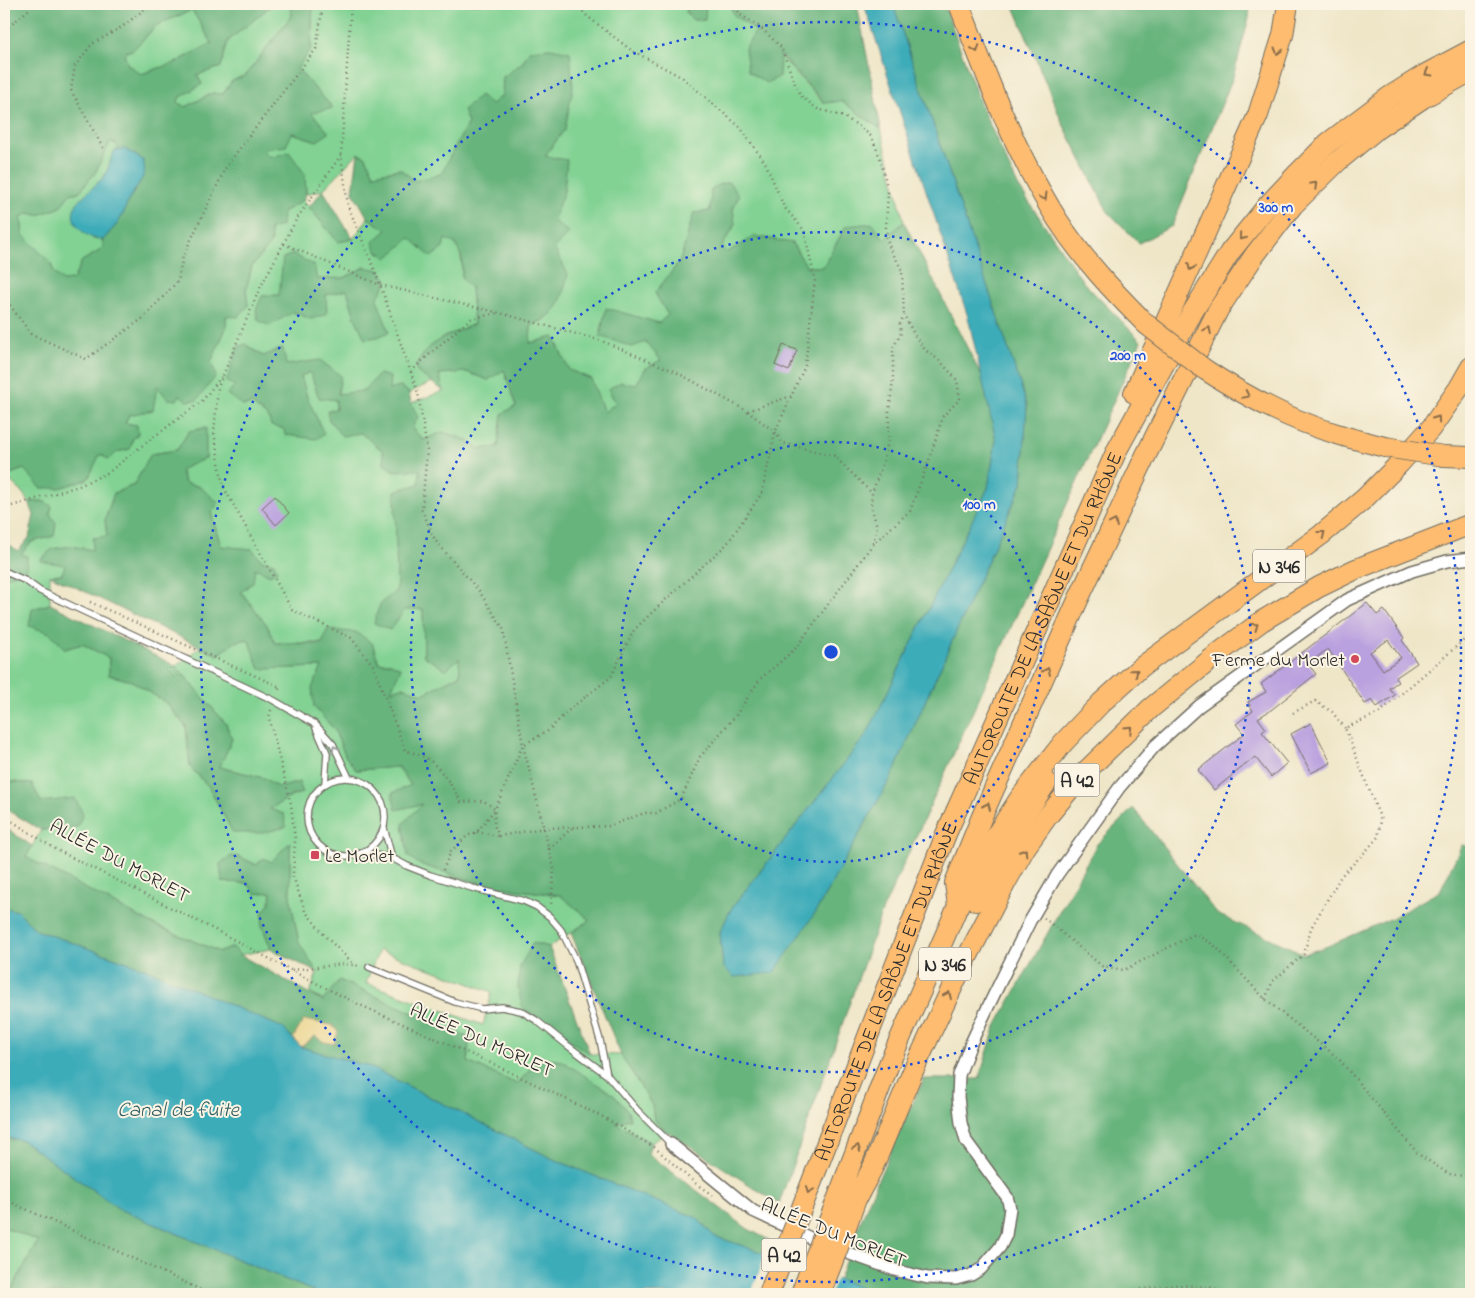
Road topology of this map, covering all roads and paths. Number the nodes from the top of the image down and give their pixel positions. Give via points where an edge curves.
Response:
1 (8, 4) edge
2 (35, 4) edge
3 (151, 4) edge
4 (323, 4) edge
5 (351, 4) edge
6 (576, 4) edge
7 (737, 4) edge
8 (959, 4) edge
9 (1288, 4) edge
10 (4, 31) edge
11 (1471, 50) edge
12 (4, 68) edge
13 (1471, 72) edge
14 (103, 148) dead end
15 (341, 155) junction
16 (284, 244) junction
17 (380, 285) junction
18 (4, 297) edge
19 (500, 313) junction
20 (904, 315) junction
21 (1471, 367) edge
22 (411, 372) junction
23 (224, 373) junction
24 (791, 396) junction
25 (747, 411) junction
26 (775, 432) junction
27 (1117, 450) junction
28 (1471, 457) edge
29 (872, 494) junction
30 (12, 506) dead end
31 (1471, 524) edge
32 (873, 544) junction
33 (1471, 558) edge
34 (4, 571) edge
35 (85, 600) dead end
36 (1471, 634) edge
37 (273, 700) junction
38 (1293, 714) dead end
39 (315, 724) junction
40 (1345, 728) junction
41 (1063, 743) junction
42 (523, 745) junction
43 (349, 778) junction
44 (324, 784) junction
45 (495, 809) junction
46 (4, 816) edge
47 (573, 827) junction
48 (384, 828) junction
49 (544, 828) junction
50 (477, 832) junction
51 (499, 836) junction
52 (549, 850) junction
53 (363, 853) junction
54 (392, 858) junction
55 (439, 878) junction
56 (958, 906) junction
57 (1048, 911) dead end
58 (550, 917) junction
59 (355, 965) junction
60 (369, 966) joint
61 (290, 970) junction
62 (1265, 999) junction
63 (607, 1075) junction
64 (671, 1144) joint
65 (1471, 1177) edge
66 (716, 1198) dead end
67 (4, 1199) edge
68 (856, 1199) junction
69 (835, 1229) junction
70 (210, 1294) edge
71 (769, 1294) edge
72 (801, 1294) edge
73 (820, 1294) edge
74 (1101, 1294) edge
75 (1230, 1294) edge

1 - 10 path
2 - 10 path
3 - 14 path via 122,27 92,44 75,66 71,90
4 - 18 path via 316,49 227,164 183,256 178,281 142,319 86,359 31,334
5 - 15 path
6 - 24 path via 631,50 683,78 740,127 766,164 784,206 804,230 815,280 805,366
7 - 20 path via 739,14 760,27 781,47 802,97 818,109 844,117 872,137 882,161 888,191 888,244 902,270
8 -> 28 highway, bridge via 988,82 1040,190 1088,262 1146,324 1234,389 1286,415 1335,434 1386,447
9 -> 27 highway via 1280,45 1258,115 1126,414
10 - 12 path via 7,64
11 -> 27 highway, AUTOROUTE DE LA SAÔNE ET DU RHÔNE / A 42 via 1389,97 1328,144 1268,205 1230,252 1192,313
56 -> 13 highway via 955,883 987,805 1082,591 1218,310 1293,206 1338,161 1378,128
15 - 16 path via 296,220
15 - 17 path via 348,206
16 - 17 path
16 - 23 path via 259,290
17 - 19 path
17 - 22 path
19 - 22 path via 470,319
19 - 25 path via 602,341 676,372
20 - 29 path via 901,333 893,348 890,438
20 - 32 path via 925,350 957,380 960,399 943,416 910,511
41 -> 21 highway, N 346 via 1140,668 1321,535 1364,499 1431,428
22 - 42 path via 418,393 427,450 422,510 435,540 479,591 503,628
23 - 30 path via 202,402 109,472 79,486
23 - 45 path via 218,387 214,432 223,486 292,610 352,638 373,666 405,750 422,755 438,768 461,802 484,801
24 - 25 path
24 - 26 path
25 - 26 path
26 - 29 path via 783,443 834,456
26 - 42 path via 762,494 727,544 634,630 611,677 548,731
27 -> 71 highway, AUTOROUTE DE LA SAÔNE ET DU RHÔNE / A 42, bridge via 946,834
29 - 32 path via 871,506 877,526
68 -> 31 highway, A 42 via 957,977 1006,882 1025,848 1079,778 1151,708 1262,621 1356,569
32 - 47 path via 795,649 760,680 736,715 700,757 680,799 656,813 644,813 610,826
33 - 64 street, ALLÉE DU MORLET via 1412,571 1347,600 1199,706 1155,746 1118,788 1056,876 1030,921 975,1035 960,1074 958,1097 966,1141 1007,1197 1010,1208 1006,1235 981,1269 956,1280 928,1278 825,1245 752,1212
34 - 37 lane
35 - 37 path via 280,687
36 - 40 path via 1379,713
37 - 39 lane
37 - 59 path via 269,718 291,804 295,840 293,876 305,911
38 - 40 path via 1315,701 1332,712
43 -> 39 lane via 333,744
39 - 44 lane via 327,753
40 - 62 path via 1381,820 1378,837 1341,876 1311,928 1304,954 1273,981
41 - 56 highway, N 346 via 1020,798
41 - 68 highway, N 346 via 1059,764 1024,816 960,929 890,1100 865,1165
42 - 45 path
42 - 49 path
43 - 44 lane
43 - 48 lane via 371,787 380,797 385,814
44 - 53 lane via 314,793 308,806 306,820 311,835 331,854 344,857
45 - 50 path
45 - 51 path via 494,825
46 - 61 path, ALLÉE DU MORLET via 55,850
47 - 49 path
47 - 52 path
48 - 53 lane via 374,845
48 - 54 lane
49 - 51 path
49 - 52 path
50 - 51 path
50 - 55 path via 467,836 451,851
52 - 58 path via 554,869
53 - 54 lane, ALLÉE DU MORLET
54 - 55 lane, ALLÉE DU MORLET
55 - 58 lane, ALLÉE DU MORLET via 524,900
69 -> 56 highway, N 346 via 889,1064
57 - 62 path via 1044,918 1102,966 1124,970 1195,934 1214,945
58 - 63 lane, ALLÉE DU MORLET via 576,960
59 - 60 path
59 - 61 path
60 - 63 lane via 455,1002 482,1009 502,1007 521,1011
61 - 66 path, ALLÉE DU MORLET via 603,1117 654,1148
62 - 65 path via 1338,1058 1418,1154 1448,1174
63 - 64 lane, ALLÉE DU MORLET
67 - 70 path
68 - 69 highway, A 42
69 - 72 highway, N 346, bridge
69 - 73 highway, A 42, bridge
74 - 75 path via 1176,1285 1210,1287

